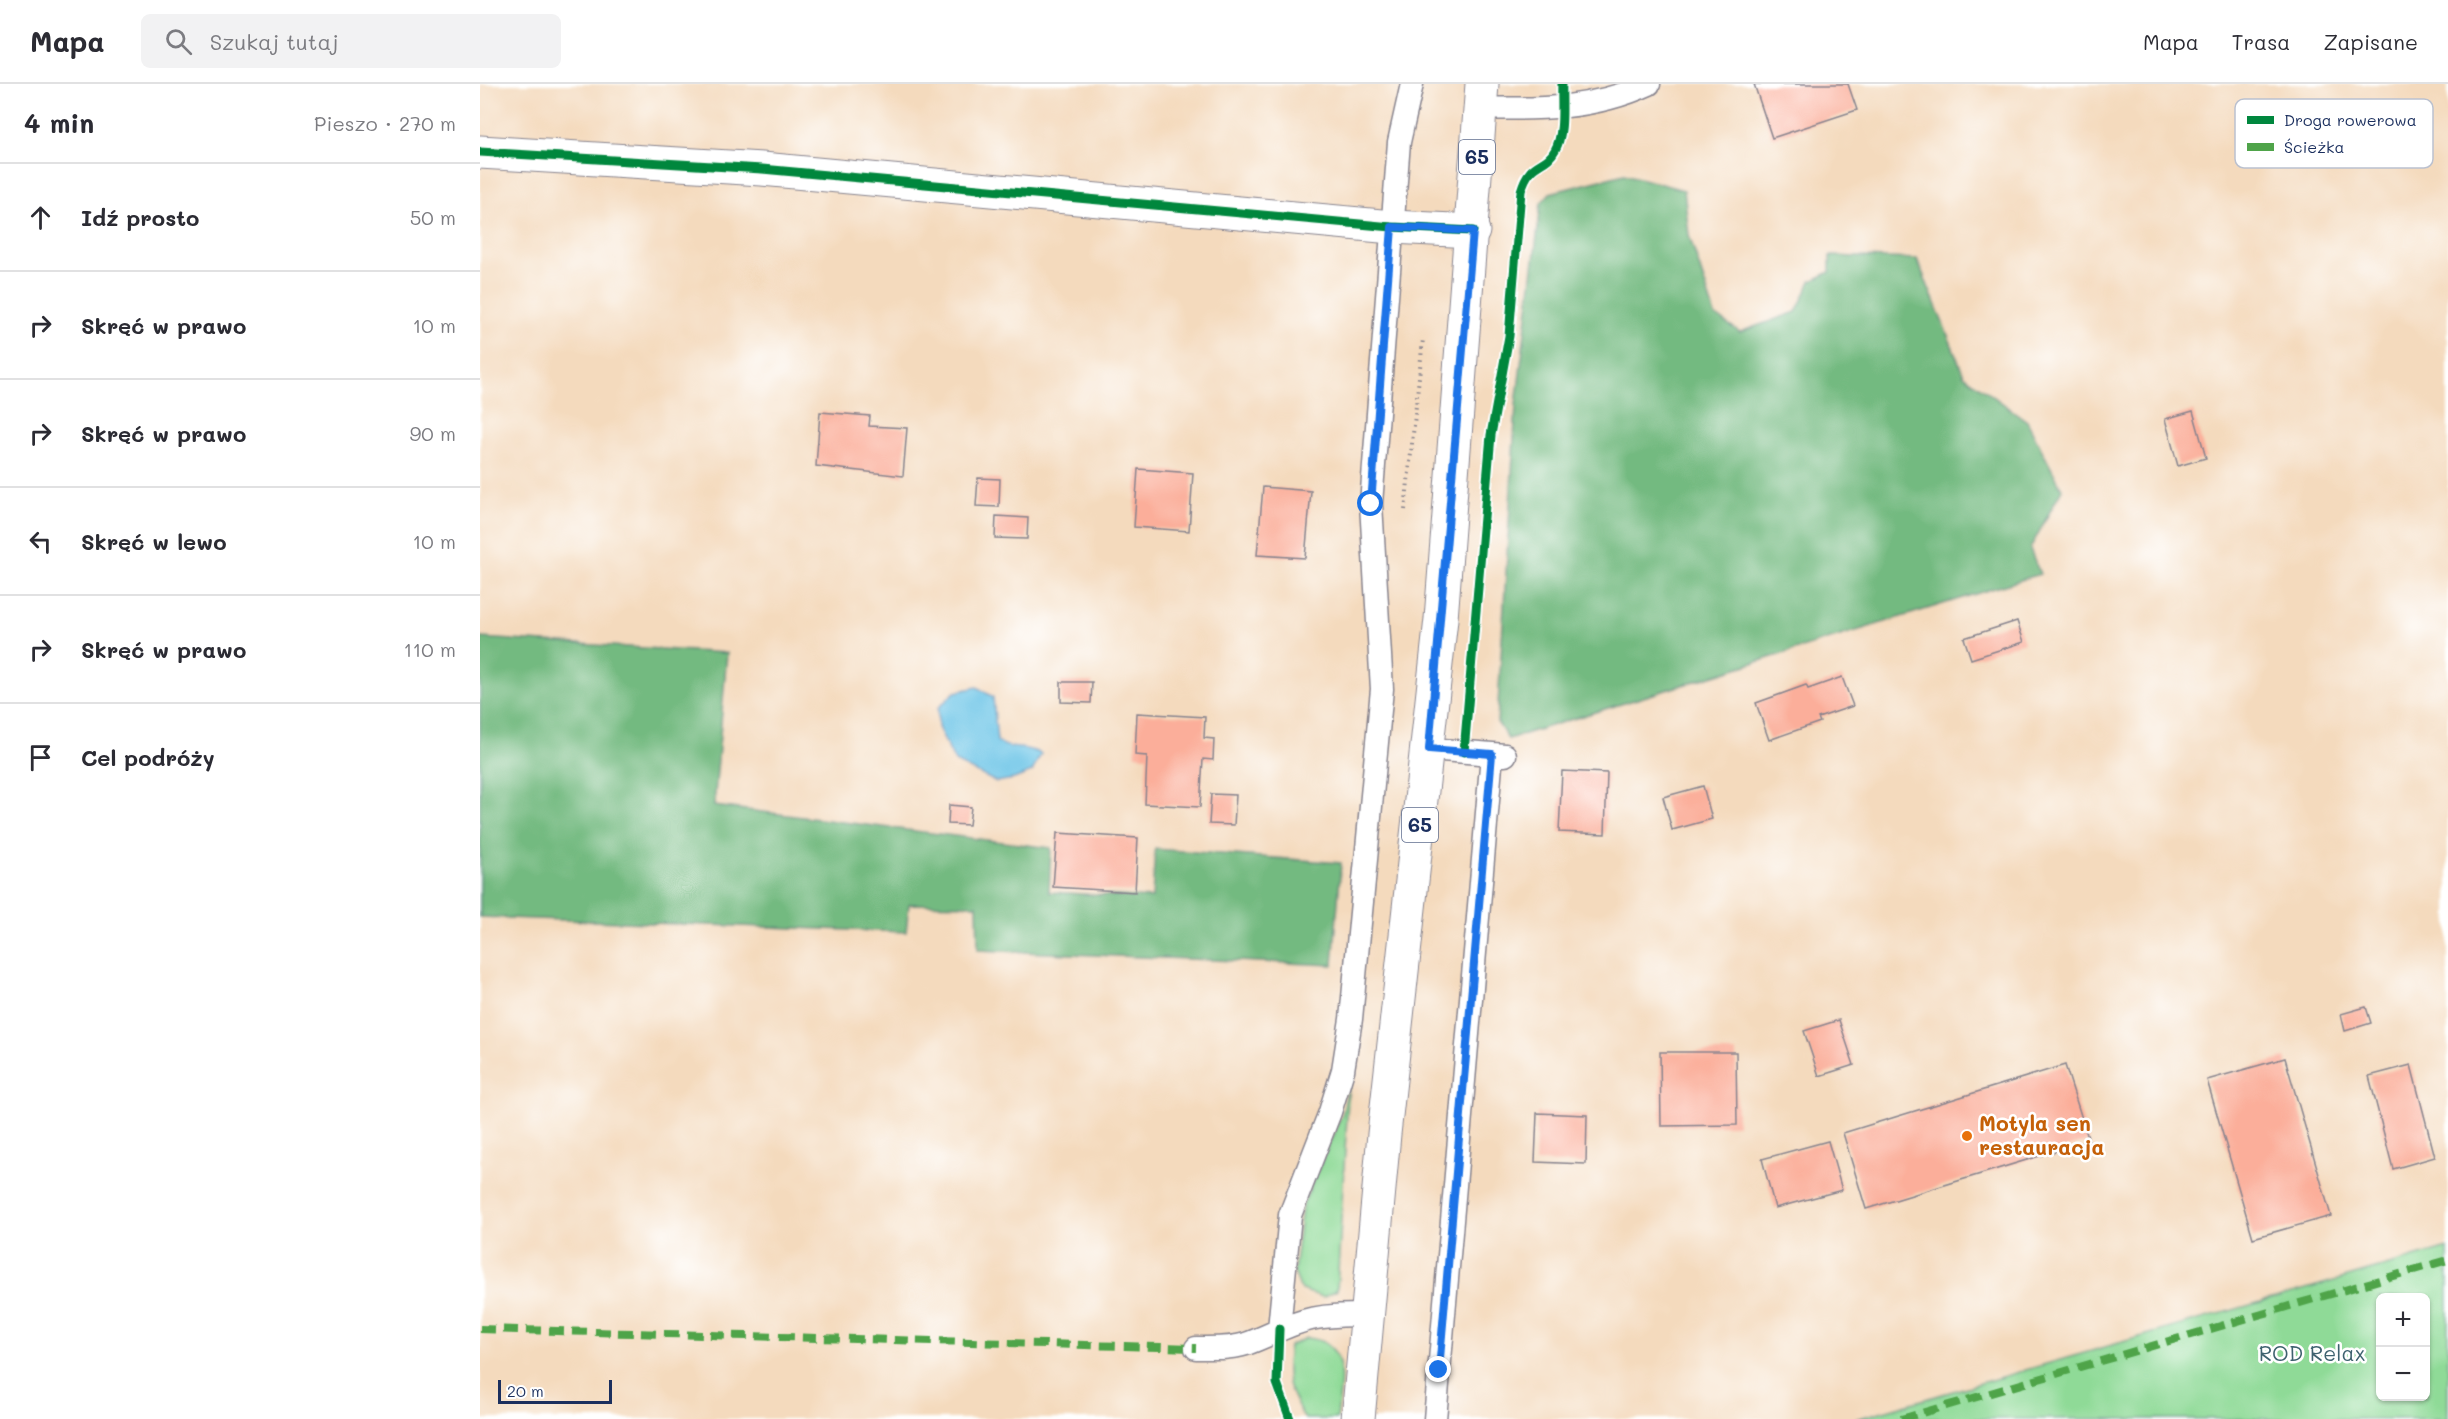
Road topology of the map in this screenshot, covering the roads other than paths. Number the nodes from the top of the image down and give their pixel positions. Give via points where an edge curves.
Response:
1 (1412, 84) edge
2 (1649, 84) edge
3 (1481, 96) edge
4 (480, 152) edge
5 (1392, 227) junction
6 (1473, 231) junction
7 (1429, 749) junction
8 (1367, 1315) junction
9 (1279, 1329) junction
10 (1196, 1348) dead end
11 (1358, 1419) edge
12 (1435, 1419) edge

1 - 5 lane via 1399,142
2 - 3 lane via 1593,104 1561,108
3 - 6 main road, 65
4 - 5 main road via 762,169
5 - 6 main road
5 - 9 lane via 1371,504 1382,689 1351,1019 1343,1070 1330,1112 1290,1215
6 - 7 main road, 65
7 - 8 main road, 65
7 - 12 lane via 1499,755
8 - 9 lane via 1329,1316
8 - 11 main road, 65
9 - 10 lane via 1246,1344

